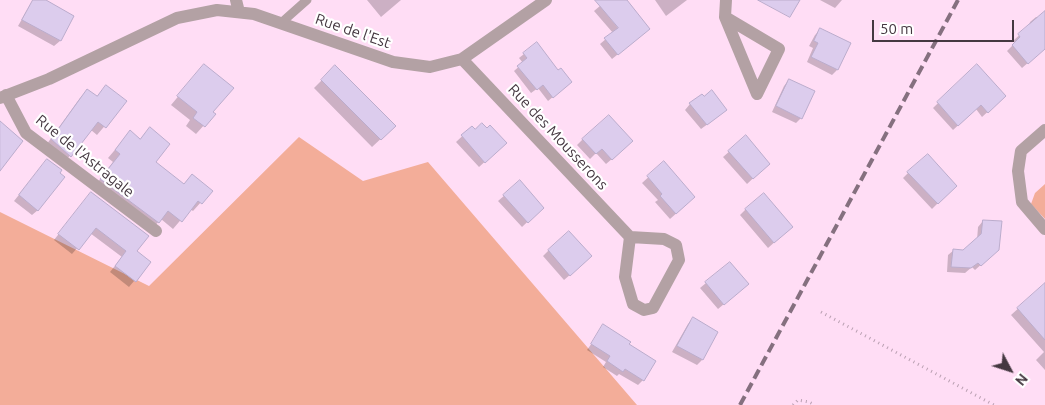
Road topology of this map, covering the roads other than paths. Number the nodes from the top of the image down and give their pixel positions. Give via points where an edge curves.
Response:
1 (307, 0) edge
2 (546, 0) edge
3 (726, 0) edge
4 (238, 6) edge
5 (725, 17) junction
6 (281, 23) junction
7 (462, 59) junction
8 (3, 96) edge
9 (1045, 130) edge
10 (1045, 229) edge
11 (156, 231) dead end
12 (630, 237) junction

1 - 6 lane
2 - 7 street, Rue de l'Est
3 - 5 street
4 - 6 street, Rue de l'Est
4 - 8 street, Rue de l'Est via 177,18 49,79
5 - 5 street via 739,52 756,94 779,49
6 - 7 street, Rue de l'Est via 393,62 430,67
7 - 12 street, Rue des Mousserons
8 - 11 street, Rue de l'Astragale via 26,133
9 - 10 street via 1021,151 1018,171 1022,202
12 - 12 street via 625,277 633,304 644,310 653,308 679,260 676,245 664,239

